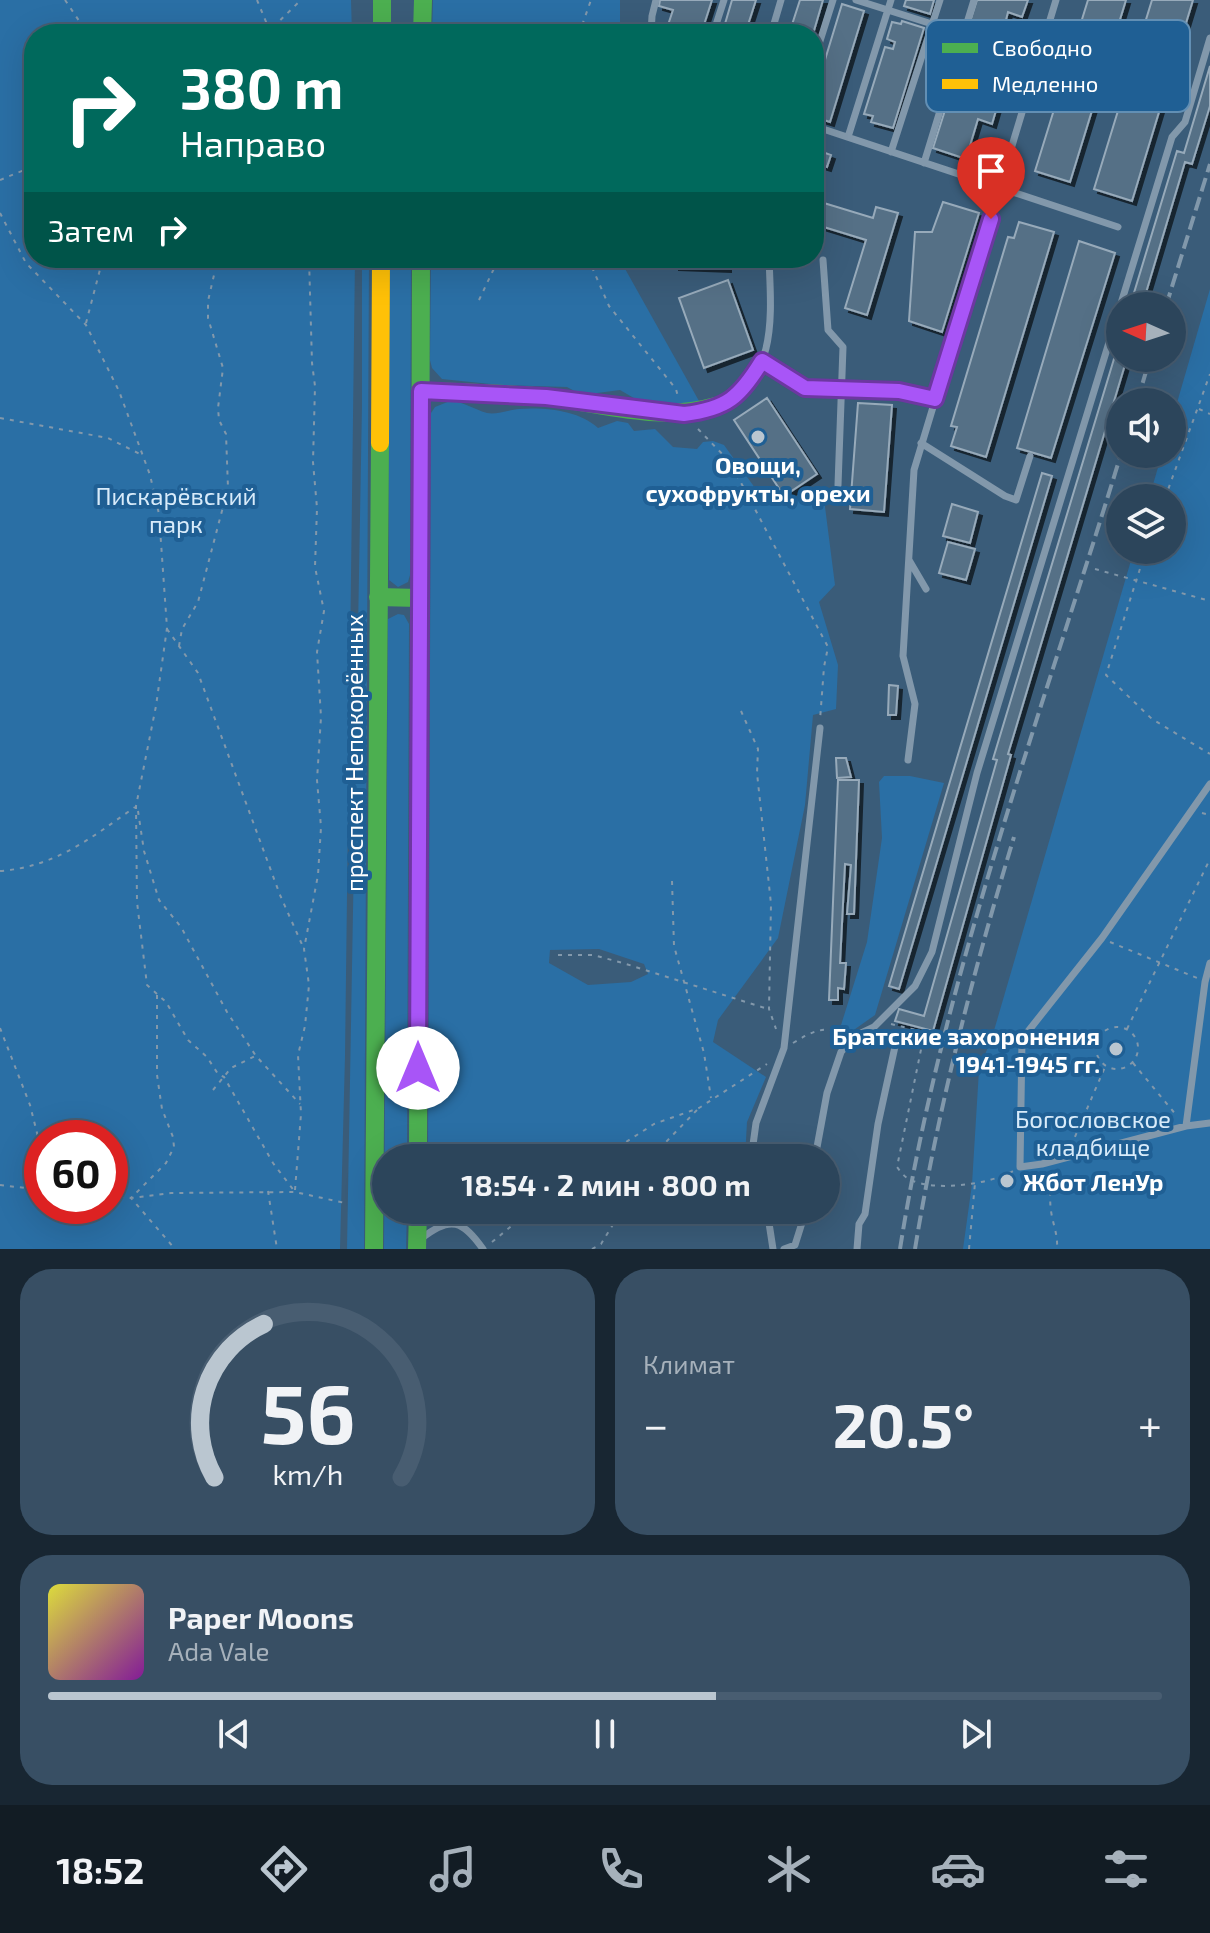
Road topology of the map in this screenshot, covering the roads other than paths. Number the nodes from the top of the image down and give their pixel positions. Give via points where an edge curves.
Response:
1 (382, 0) edge
2 (423, 0) edge
3 (656, 0) edge
4 (724, 0) edge
5 (781, 0) edge
6 (833, 0) edge
7 (856, 0) edge
8 (891, 0) edge
9 (940, 0) edge
10 (974, 0) edge
11 (1056, 0) edge
12 (888, 10) junction
13 (933, 20) edge
14 (968, 20) edge
15 (1050, 20) edge
16 (926, 22) edge
17 (382, 24) edge
18 (422, 24) edge
19 (652, 24) edge
20 (716, 24) edge
21 (774, 24) edge
22 (824, 28) edge
23 (1210, 38) edge
24 (926, 43) edge
25 (1190, 105) edge
26 (940, 112) edge
27 (1023, 112) edge
28 (1188, 112) edge
29 (824, 129) edge
30 (848, 137) junction
31 (891, 152) junction
32 (924, 163) junction
33 (1000, 189) junction
34 (1118, 227) dead end
35 (381, 268) edge
36 (421, 268) edge
37 (769, 268) edge
38 (824, 268) edge
39 (762, 361) junction
40 (841, 389) junction
41 (421, 391) junction
42 (935, 399) junction
43 (716, 406) joint
44 (921, 443) junction
45 (1030, 456) dead end
46 (838, 485) dead end
47 (908, 558) junction
48 (926, 589) dead end
49 (378, 597) junction
50 (419, 598) junction
51 (820, 728) road end
52 (908, 760) dead end
53 (1210, 784) edge
54 (1210, 963) edge
55 (896, 1042) dead end
56 (1210, 1123) edge
57 (1186, 1126) junction
58 (418, 1144) edge
59 (755, 1144) edge
60 (818, 1144) edge
61 (418, 1224) edge
62 (769, 1224) edge
63 (802, 1224) edge
64 (417, 1246) edge
65 (374, 1249) edge
66 (483, 1249) edge
67 (773, 1249) edge
68 (784, 1249) edge
69 (857, 1249) edge

1 - 17 main road
2 - 18 main road
3 - 19 lane
4 - 20 lane
5 - 21 lane
6 - 22 lane
7 - 12 lane
8 - 12 lane
9 - 13 lane
10 - 14 lane
11 - 15 lane
12 - 16 lane
12 - 30 lane
23 - 25 lane
24 - 31 lane
26 - 32 lane
27 - 33 lane
28 - 60 lane via 1172,137 1059,502 977,773 932,952 915,986 841,1052
29 - 30 lane
30 - 31 lane
31 - 32 lane
32 - 33 lane
33 - 34 lane
33 - 42 lane
35 - 49 main road, проспект Непокорённых
36 - 41 main road
37 - 39 lane via 771,329
38 - 40 lane via 828,330 843,347
39 - 40 lane via 805,388
39 - 43 lane via 734,400
40 - 42 lane via 899,391
40 - 46 lane
41 - 43 main road via 546,397 684,414
41 - 50 main road
42 - 44 lane
44 - 45 lane via 1016,500
44 - 47 lane
47 - 48 lane
47 - 52 lane via 903,656 915,704
49 - 50 main road
49 - 65 main road, проспект Непокорённых
50 - 58 main road
51 - 59 lane via 784,1048 756,1123
53 - 57 lane via 1102,938 1022,1039 1020,1167
54 - 57 lane
55 - 69 lane
56 - 57 lane
61 - 64 main road
62 - 67 lane
63 - 68 lane via 795,1245
64 - 66 lane via 443,1224 456,1224 467,1228

